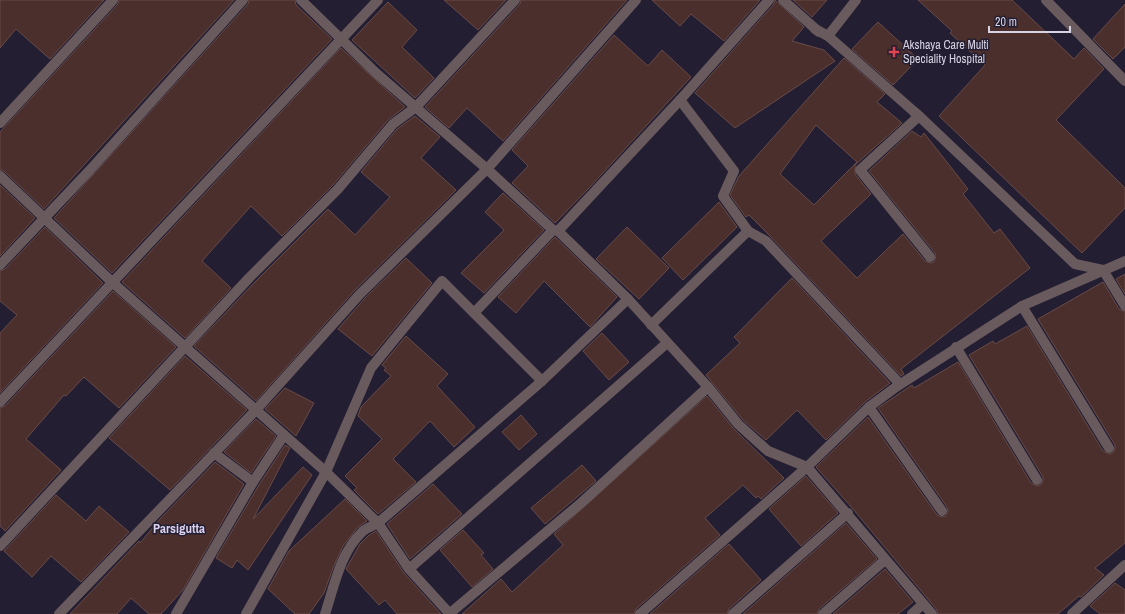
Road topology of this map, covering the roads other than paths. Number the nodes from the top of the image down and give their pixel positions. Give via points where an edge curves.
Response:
1 (112, 0) edge
2 (243, 0) edge
3 (301, 0) edge
4 (378, 0) edge
5 (515, 0) edge
6 (636, 0) edge
7 (769, 0) edge
8 (783, 0) edge
9 (856, 0) edge
10 (1046, 0) edge
11 (815, 29) junction
12 (828, 36) junction
13 (342, 40) junction
14 (1125, 81) edge
15 (680, 100) junction
16 (416, 107) junction
17 (919, 116) junction
18 (0, 123) edge
19 (487, 169) junction
20 (0, 176) edge
21 (44, 218) junction
22 (556, 230) junction
23 (748, 231) junction
24 (930, 257) dead end
25 (1125, 261) edge
26 (0, 265) edge
27 (1104, 270) junction
28 (112, 282) junction
29 (628, 299) junction
30 (1022, 306) junction
31 (1125, 306) edge
32 (474, 313) junction
33 (651, 325) junction
34 (667, 343) junction
35 (186, 347) junction
36 (956, 347) junction
37 (542, 381) junction
38 (900, 384) junction
39 (708, 387) junction
40 (0, 402) edge
41 (869, 407) junction
42 (256, 410) junction
43 (284, 435) junction
44 (1109, 448) dead end
45 (214, 453) junction
46 (807, 466) junction
47 (326, 472) junction
48 (1037, 480) dead end
49 (253, 482) junction
50 (942, 511) dead end
51 (848, 513) junction
52 (378, 523) junction
53 (0, 546) edge
54 (886, 560) junction
55 (1125, 565) edge
56 (409, 569) junction
57 (923, 604) junction
58 (59, 614) edge
59 (176, 614) edge
60 (246, 614) edge
61 (325, 614) edge
62 (449, 614) edge
63 (640, 614) edge
64 (733, 614) edge
65 (823, 614) edge
66 (912, 614) edge
67 (932, 614) edge
68 (1072, 614) edge

1 - 18 street
2 - 21 street
3 - 13 street
4 - 13 street
5 - 16 street
6 - 19 street
7 - 15 street
8 - 11 street
9 - 12 street
10 - 14 street
11 - 12 street
11 - 17 street
12 - 17 street
13 - 16 street
13 - 28 street
15 - 22 street
15 - 23 street via 734,171 723,196
16 - 19 street
16 - 35 street via 393,124 338,189 249,278
17 - 24 street via 860,170
17 - 27 street via 1075,264
19 - 22 street
19 - 42 street via 360,294
20 - 21 street
21 - 26 street
21 - 28 street
22 - 29 street
22 - 32 street
23 - 33 street
23 - 38 street via 766,241
25 - 27 street
27 - 30 street
27 - 31 street
28 - 35 street
28 - 40 street
29 - 33 street
29 - 37 street
30 - 36 street
30 - 44 street
32 - 37 street
32 - 47 street via 442,281 371,368
33 - 34 street
34 - 39 street
34 - 56 street
35 - 42 street
35 - 53 street
36 - 38 street
36 - 48 street
37 - 52 street
38 - 41 street
39 - 46 street via 738,424 768,451
39 - 62 street via 581,503
41 - 46 street
41 - 50 street
42 - 43 street
42 - 45 street
43 - 47 street
43 - 49 street
45 - 49 street
45 - 58 street
46 - 51 street
46 - 63 street
47 - 52 street
47 - 60 street
49 - 59 street
51 - 54 street
51 - 64 street
52 - 56 street
52 - 61 street via 363,531 352,543 340,568
54 - 57 street
54 - 65 street
55 - 68 street
56 - 62 street
57 - 66 street
57 - 67 street

